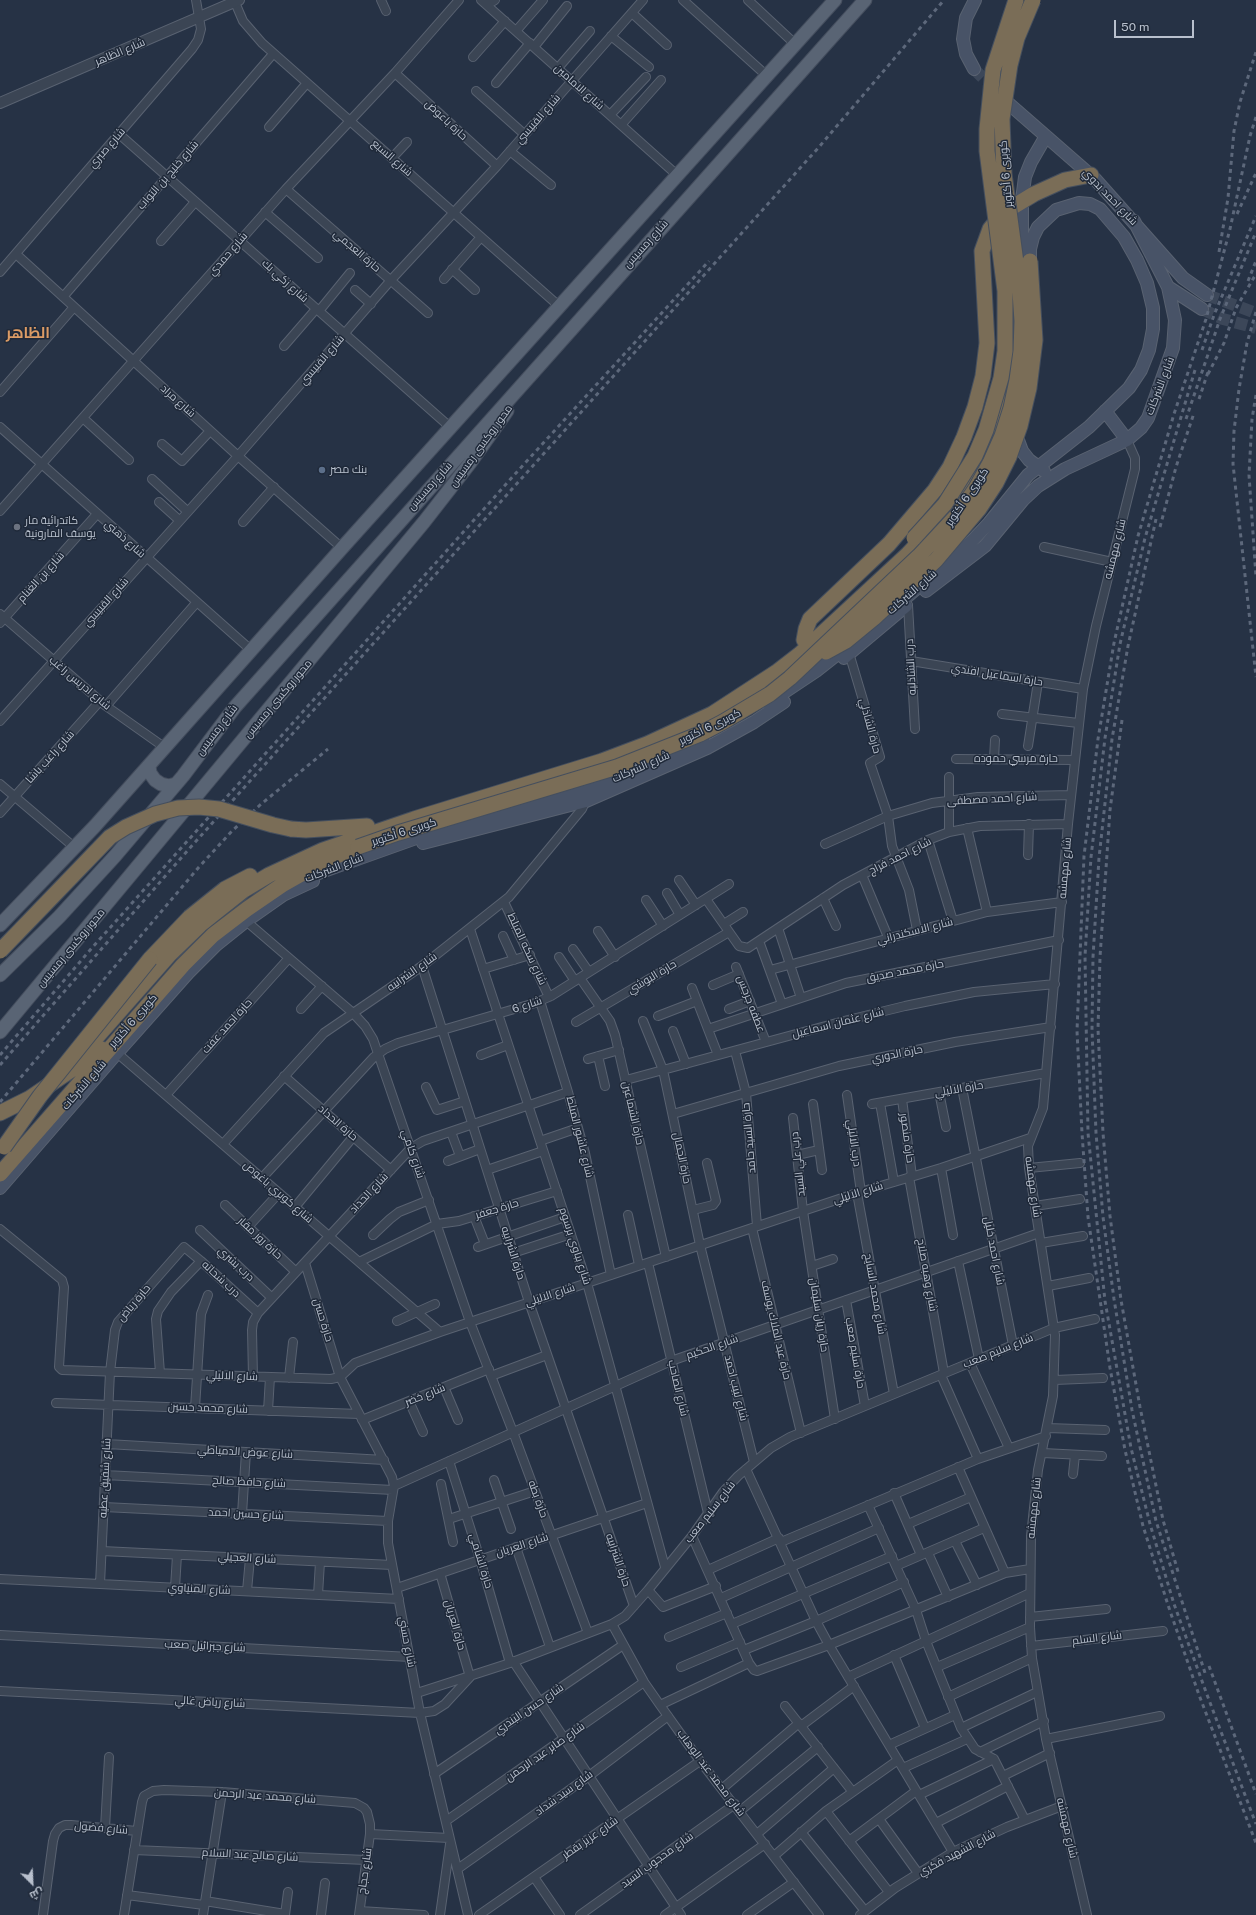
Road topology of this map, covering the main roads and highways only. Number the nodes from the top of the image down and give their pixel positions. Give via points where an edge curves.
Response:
1 (835, 0) edge
2 (865, 0) edge
3 (975, 0) edge
4 (1016, 0) edge
5 (1021, 0) edge
6 (1033, 0) edge
7 (974, 69) tunnel mouth
8 (1008, 103) dead end
9 (1046, 136) junction
10 (1091, 175) junction
11 (1022, 200) junction
12 (1134, 221) junction
13 (1030, 261) joint
14 (1168, 287) junction
15 (1207, 295) tunnel mouth
16 (1202, 309) tunnel mouth
17 (545, 357) junction
18 (1106, 411) junction
19 (1127, 440) junction
20 (1039, 467) junction
21 (1051, 477) junction
22 (870, 628) junction
23 (804, 640) junction
24 (817, 653) junction
25 (602, 761) junction
26 (149, 766) junction
27 (568, 772) junction
28 (176, 784) junction
29 (586, 795) junction
30 (95, 826) junction
31 (367, 826) junction
32 (115, 856) junction
33 (0, 925) edge
34 (0, 951) edge
35 (0, 975) edge
36 (0, 1032) edge
37 (119, 1037) junction
38 (30, 1098) junction
39 (0, 1113) edge
40 (0, 1152) edge
41 (0, 1174) edge
42 (0, 1180) edge
43 (0, 1188) edge

1 - 26 main road, شارع رمسيس
2 - 17 main road, شارع رمسيس
3 - 7 main road via 966,18 963,39 966,54
4 - 23 highway, كوبرى 6 أكتوبر, bridge via 998,53 988,111 987,151 1006,317 1001,378 988,424 975,456 932,520
5 - 25 highway, bridge via 998,60 991,118 991,147 1004,237 1011,334 1008,380 999,418 987,449 952,505 908,554 824,633 778,671 712,714 648,744
6 - 24 highway, كوبرى 6 أكتوبر, bridge via 1017,38 1004,92 1002,119 1004,174 1022,321 1017,380 1002,436 990,463 959,513 940,535
8 - 9 main road, شارع احمد بدوي
9 - 10 main road, شارع احمد بدوي
9 - 11 main road via 1025,177
10 - 11 highway via 1065,180
10 - 12 main road, شارع احمد بدوي
11 - 20 main road via 1027,346 1015,429 1022,451
11 - 23 highway via 999,218 990,229 982,251 987,343 983,376 976,407 950,467 935,490 889,544 810,620
12 - 14 main road, شارع الشركات
12 - 15 main road, شارع احمد بدوي via 1183,278
13 - 18 main road, شارع الشركات via 1030,249 1038,227 1056,210 1078,203 1090,204 1100,209 1124,237 1137,260 1147,283 1153,308 1149,350 1141,370 1129,388
13 - 24 highway, bridge via 1034,340 1029,388 1020,426 996,483 979,509 936,560 846,641 826,652
14 - 16 main road
14 - 19 main road, شارع الشركات via 1175,320 1174,348 1148,418
17 - 28 main road, شارع رمسيس via 234,707
17 - 36 main road, محور روكسى رمسيس via 470,463 424,522
18 - 19 main road
18 - 20 main road, شارع الشركات
19 - 21 main road, شارع الشركات
20 - 21 main road
20 - 22 main road, شارع الشركات via 1023,481 973,540
21 - 29 main road, شارع الشركات via 1023,500 985,546 778,707 707,748
22 - 29 main road, شارع الشركات via 816,671 728,727 604,784
22 - 29 main road via 855,626 835,631 745,699 684,733 609,766 596,776
23 - 31 highway, كوبرى 6 أكتوبر via 784,659 732,694 657,732 603,753
24 - 37 highway, كوبرى 6 أكتوبر, bridge via 770,694 700,734 617,766 398,833 319,864 276,889 214,935 183,965
25 - 27 highway
25 - 29 main road via 589,776
26 - 28 main road via 154,780 169,786
26 - 30 main road, شارع رمسيس
27 - 29 main road via 581,778
27 - 38 highway, bridge via 368,833 323,850 244,890 200,925 170,954 83,1053
28 - 32 main road, شارع رمسيس
29 - 42 main road, شارع الشركات via 447,827 321,872 284,889 250,912 204,951
29 - 43 main road, شارع الشركات via 406,847 364,861 283,895 246,921 188,973
30 - 32 main road via 102,826 114,834 117,841
30 - 33 main road, شارع رمسيس
31 - 34 highway, bridge via 291,829 219,809 199,807 178,808 155,814 110,837
31 - 40 highway, كوبرى 6 أكتوبر, bridge via 305,848 265,867 226,889 190,917 150,959 40,1096
32 - 35 main road, شارع رمسيس via 59,917
37 - 38 highway, bridge
37 - 41 highway, كوبرى 6 أكتوبر
38 - 39 highway

